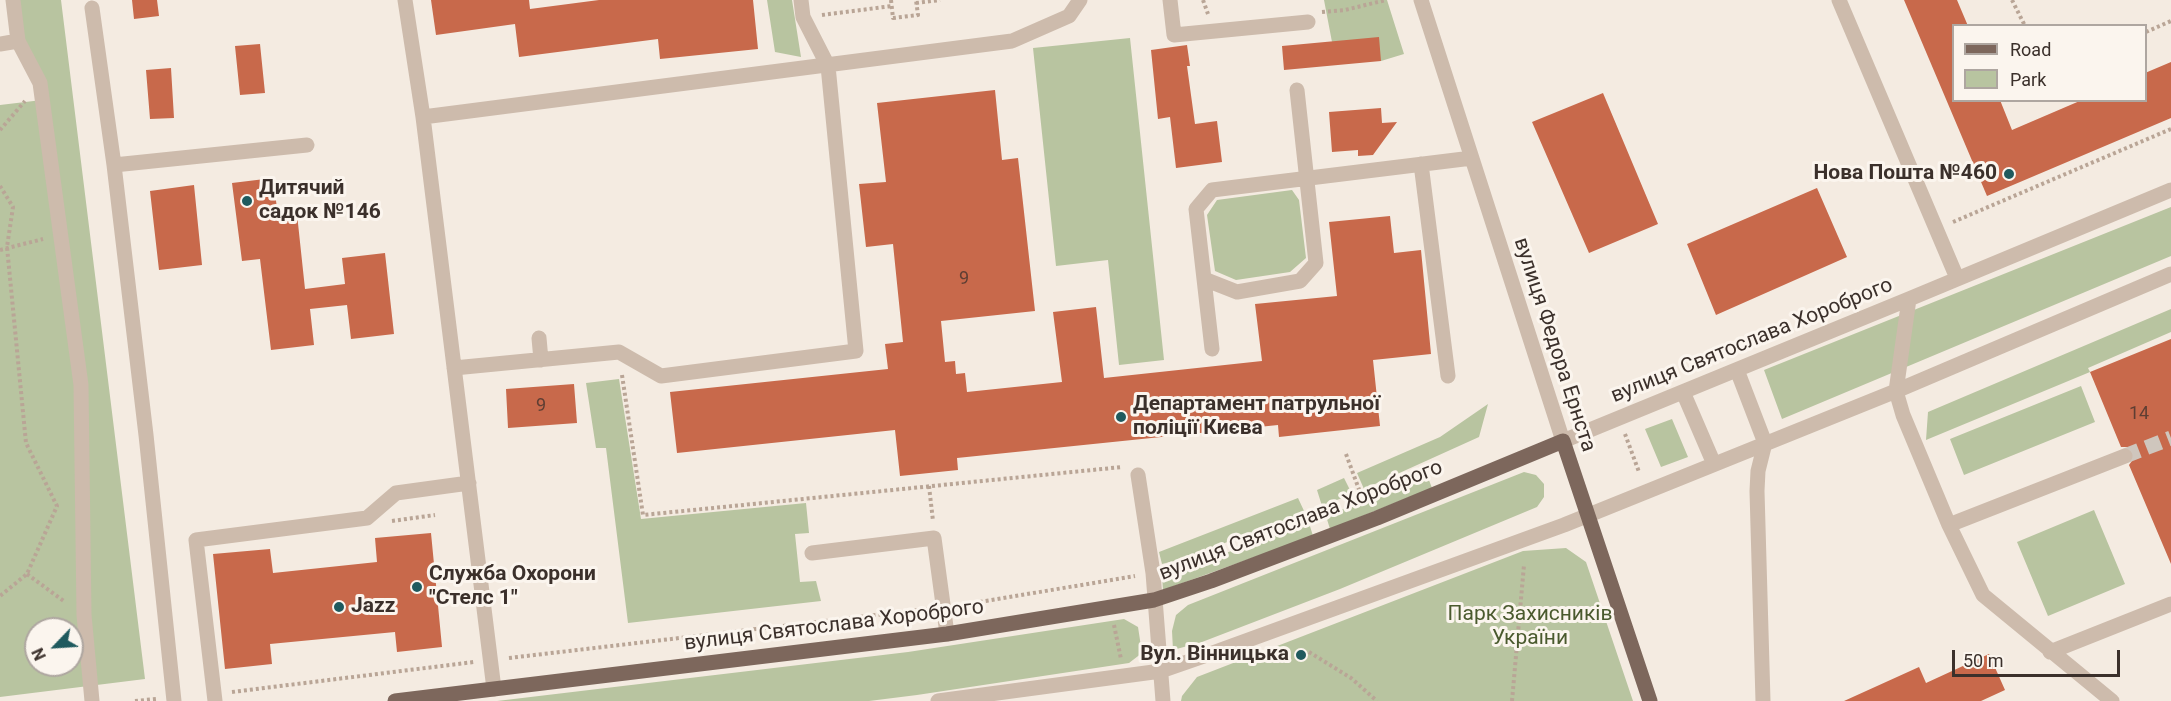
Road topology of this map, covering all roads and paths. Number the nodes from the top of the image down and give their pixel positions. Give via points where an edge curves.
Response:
1 (13, 0) edge
2 (405, 0) edge
3 (801, 0) edge
4 (891, 0) edge
5 (940, 0) edge
6 (1080, 0) edge
7 (1170, 0) edge
8 (1421, 0) edge
9 (1839, 0) edge
10 (2012, 0) edge
11 (916, 2) edge
12 (892, 6) junction
13 (92, 8) dead end
14 (803, 17) junction
15 (2171, 21) edge
16 (1308, 22) dead end
17 (2024, 24) edge
18 (2147, 31) edge
19 (18, 41) junction
20 (0, 44) edge
21 (828, 66) junction
22 (40, 83) junction
23 (1297, 90) dead end
24 (423, 117) junction
25 (2171, 129) edge
26 (0, 130) edge
27 (307, 145) dead end
28 (1472, 158) junction
29 (1421, 164) junction
30 (114, 165) junction
31 (1306, 178) junction
32 (0, 186) edge
33 (2171, 190) edge
34 (1936, 229) junction
35 (61, 235) junction
36 (6, 247) junction
37 (0, 250) edge
38 (2171, 274) edge
39 (1956, 278) junction
40 (1204, 279) junction
41 (1910, 299) junction
42 (539, 338) dead end
43 (1212, 349) dead end
44 (619, 352) junction
45 (541, 360) junction
46 (454, 368) junction
47 (1737, 370) junction
48 (1448, 376) dead end
49 (1896, 391) junction
50 (1683, 392) junction
51 (1625, 434) dead end
52 (1563, 441) junction
53 (1765, 443) junction
54 (1346, 454) dead end
55 (2125, 456) tunnel mouth
56 (1714, 464) junction
57 (1639, 472) dead end
58 (1138, 475) joint
59 (469, 483) junction
60 (929, 486) junction
61 (1361, 495) dead end
62 (1587, 514) junction
63 (435, 515) dead end
64 (390, 522) dead end
65 (1949, 525) junction
66 (934, 538) junction
67 (812, 553) dead end
68 (1524, 565) dead end
69 (1153, 573) junction
70 (27, 574) junction
71 (1105, 581) junction
72 (0, 596) edge
73 (1154, 600) junction
74 (2171, 604) edge
75 (1111, 607) junction
76 (944, 608) junction
77 (84, 615) junction
78 (947, 634) junction
79 (1310, 652) dead end
80 (2050, 652) junction
81 (491, 660) junction
82 (1161, 671) junction
83 (1125, 675) junction
84 (494, 689) junction
85 (215, 697) edge
86 (174, 699) edge
87 (92, 701) edge
88 (135, 701) edge
89 (395, 701) edge
90 (938, 701) edge
91 (1163, 701) edge
92 (1377, 701) edge
93 (1512, 701) edge
94 (1650, 701) edge
95 (1763, 701) edge
96 (2112, 701) edge

1 - 19 street
2 - 24 street
3 - 14 street
4 - 12 path
5 - 11 path
6 - 21 street via 1069,16 1012,41
7 - 16 street via 1174,35
8 - 28 street, вулиця Федора Ернста
9 - 34 street
10 - 17 path
11 - 12 path via 918,15 893,18
12 - 14 path
13 - 30 street
14 - 21 street
15 - 18 path
19 - 20 street
19 - 22 street
21 - 24 street
21 - 44 street via 856,351 661,376
22 - 26 path
22 - 35 street
23 - 31 street
24 - 46 street
25 - 34 path
27 - 30 street
28 - 29 street
28 - 52 street, вулиця Федора Ернста
29 - 31 street
29 - 48 street
30 - 86 street
31 - 40 street via 1212,190 1196,209
31 - 40 street via 1316,263 1300,281 1237,292
32 - 36 path via 13,207
33 - 39 street, вулиця Святослава Хороброго
34 - 39 street
35 - 36 path
35 - 77 street via 81,385
36 - 37 path
36 - 70 path via 26,443 57,506
38 - 49 street
39 - 41 street, вулиця Святослава Хороброго
40 - 43 street
41 - 47 street, вулиця Святослава Хороброго
41 - 49 street
42 - 45 street
44 - 45 street
44 - 60 path via 643,515
45 - 46 street
46 - 59 street
47 - 50 street, вулиця Святослава Хороброго
47 - 53 street
49 - 53 street
49 - 65 street
50 - 52 street, вулиця Святослава Хороброго
50 - 56 street
51 - 57 path
52 - 62 main road, вулиця Федора Ернста
52 - 73 main road, вулиця Святослава Хороброго via 1377,518
53 - 56 street
53 - 95 street via 1757,491
54 - 61 path
55 - 65 street
56 - 62 street
58 - 60 path via 1134,466
58 - 69 street
59 - 81 street
59 - 85 street via 396,493 367,518 196,540
60 - 66 path
62 - 82 street
62 - 94 main road, вулиця Федора Ернста
63 - 64 path
65 - 80 street via 1983,595
66 - 67 street
66 - 76 street
68 - 93 path
69 - 71 path
69 - 73 street
70 - 72 path
70 - 77 path
71 - 75 path
71 - 76 path
73 - 75 main road, вулиця Святослава Хороброго
73 - 82 street
74 - 80 street
75 - 78 main road, вулиця Святослава Хороброго
75 - 83 path
76 - 78 street
76 - 81 path
77 - 87 street
78 - 84 main road, вулиця Святослава Хороброго
79 - 92 path via 1351,678
80 - 96 street
81 - 84 street
81 - 85 path
82 - 83 street
82 - 91 street
83 - 90 street
84 - 89 main road, вулиця Святослава Хороброго
86 - 88 path

